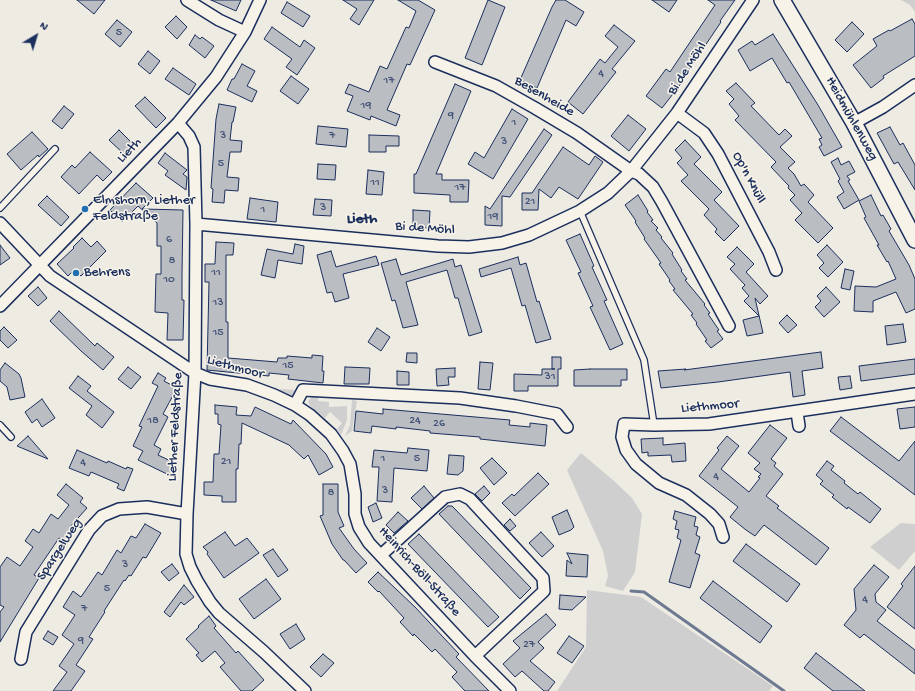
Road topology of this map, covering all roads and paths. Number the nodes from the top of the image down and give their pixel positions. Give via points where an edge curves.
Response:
1 (187, 0) edge
2 (260, 0) edge
3 (753, 0) edge
4 (782, 0) edge
5 (245, 32) junction
6 (435, 62) dead end
7 (915, 85) edge
8 (677, 113) junction
9 (178, 123) junction
10 (854, 123) junction
11 (55, 149) dead end
12 (631, 171) junction
13 (0, 208) edge
14 (580, 211) junction
15 (0, 223) edge
16 (196, 224) junction
17 (915, 240) edge
18 (39, 265) junction
19 (776, 270) dead end
20 (0, 306) edge
21 (729, 326) dead end
22 (195, 373) junction
23 (915, 394) edge
24 (295, 405) junction
25 (797, 412) junction
26 (0, 425) edge
27 (654, 425) junction
28 (799, 426) dead end
29 (567, 427) dead end
30 (11, 437) dead end
31 (187, 514) junction
32 (723, 537) dead end
33 (381, 555) junction
34 (475, 656) junction
35 (21, 659) dead end
36 (305, 691) edge
37 (510, 691) edge

1 - 5 street via 219,20
2 - 5 street, Lieth
3 - 8 street, Bi de Möhl
4 - 10 street, Heidmühlenweg
5 - 9 street, Lieth via 216,77
6 - 12 street, Besenheide via 496,86 577,133
7 - 10 street
8 - 12 street, Bi de Möhl
8 - 19 street, Op'n Knüll via 704,133 718,154
9 - 16 street, Liether Feldstraße via 194,147
9 - 18 street, Lieth
10 - 17 street, Heidmühlenweg
11 - 13 lane
12 - 14 street, Bi de Möhl via 608,193
12 - 21 street via 639,174 654,187
14 - 16 street, Bi de Möhl via 502,244 469,247
14 - 27 lane via 644,360
15 - 18 street, Liethmoor
16 - 22 street, Liether Feldstraße
18 - 20 street, Lieth
18 - 22 street, Liethmoor via 50,276
22 - 24 street, Liethmoor via 210,379 247,385
22 - 31 street, Liether Feldstraße
23 - 25 street, Liethmoor
24 - 29 street via 303,390 460,398 557,414
24 - 33 street, Heinrich-Böll-Straße via 331,434 343,451 350,464 353,478 355,514 359,527 369,543
25 - 27 street, Liethmoor via 709,424
25 - 28 street
26 - 30 lane
27 - 32 street, Liethmoor via 624,424 622,437 626,450 636,464 660,483 686,494 710,514 719,524
31 - 35 street, Spargelweg via 146,507 118,509 102,516 89,530 26,632
31 - 36 street, Liether Feldstraße via 186,554 193,574 210,602
33 - 34 street, Heinrich-Böll-Straße
33 - 34 street via 445,497 460,494 470,499 543,578 544,591
34 - 37 street, Heinrich-Böll-Straße

